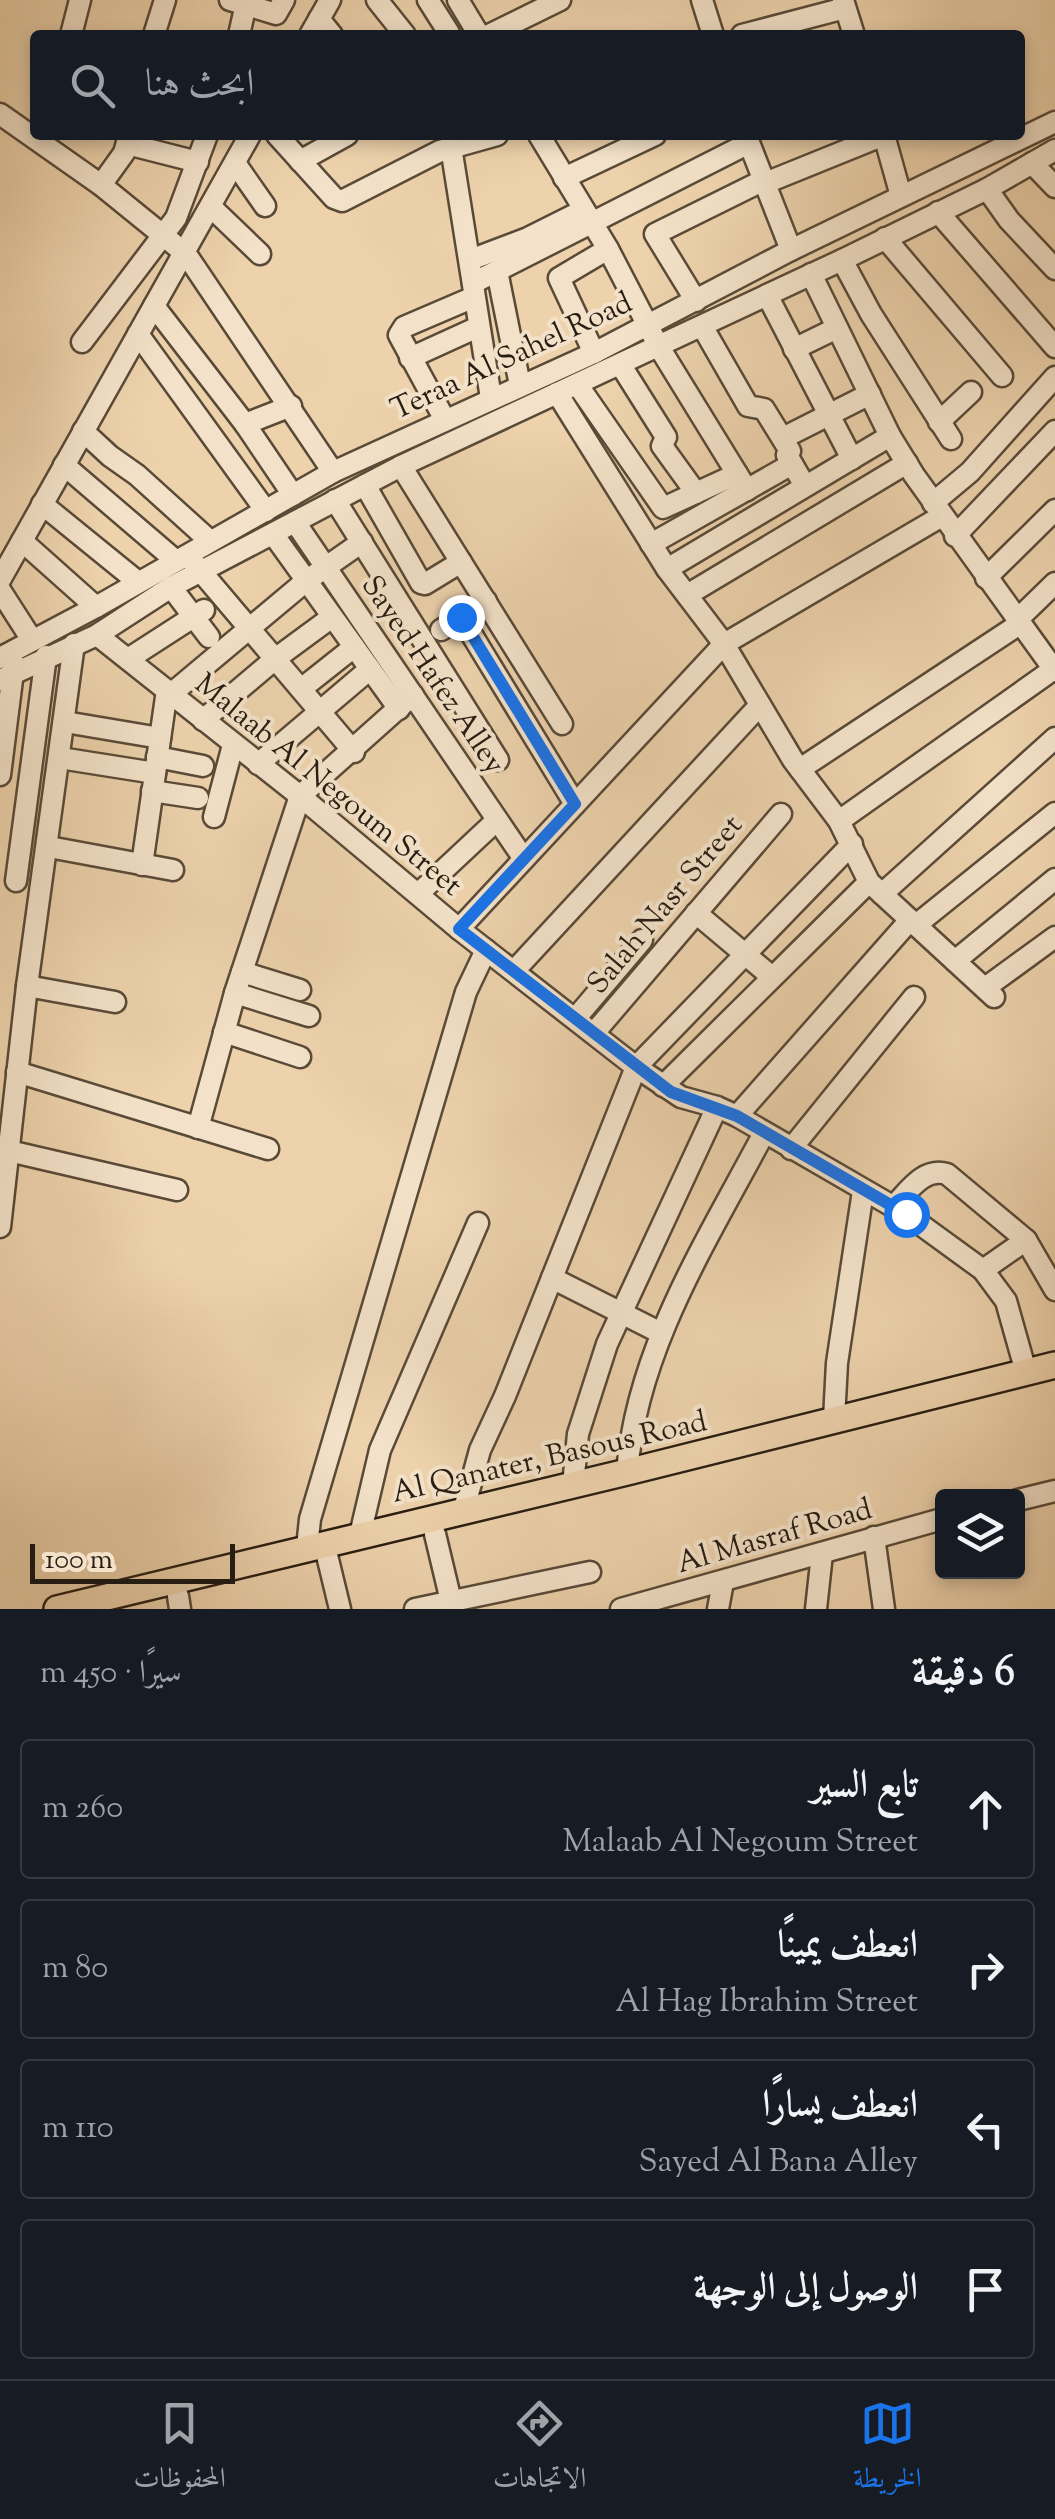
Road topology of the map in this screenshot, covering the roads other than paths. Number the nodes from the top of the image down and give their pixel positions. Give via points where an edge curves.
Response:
1 (80, 0) edge
2 (165, 0) edge
3 (377, 0) edge
4 (428, 0) edge
5 (458, 0) edge
6 (560, 0) edge
7 (702, 0) edge
8 (238, 2) edge
9 (844, 4) edge
10 (280, 7) edge
11 (475, 28) edge
12 (72, 30) edge
13 (156, 30) edge
14 (238, 30) edge
15 (400, 30) edge
16 (445, 30) edge
17 (499, 30) edge
18 (711, 30) edge
19 (758, 30) edge
20 (852, 30) edge
21 (0, 114) edge
22 (1055, 122) edge
23 (30, 131) edge
24 (1025, 132) edge
25 (45, 140) edge
26 (128, 140) edge
27 (206, 140) edge
28 (247, 140) edge
29 (282, 140) edge
30 (338, 140) edge
31 (478, 140) edge
32 (542, 140) edge
33 (644, 140) edge
34 (745, 140) edge
35 (747, 140) edge
36 (871, 140) edge
37 (885, 140) edge
38 (1004, 140) edge
39 (451, 147) junction
40 (1055, 150) edge
41 (300, 160) junction
42 (198, 162) junction
43 (235, 163) junction
44 (1032, 163) junction
45 (564, 178) junction
46 (763, 183) junction
47 (102, 185) junction
48 (1055, 187) edge
49 (987, 189) junction
50 (901, 196) junction
51 (266, 206) dead end
52 (211, 207) junction
53 (938, 212) junction
54 (588, 217) junction
55 (162, 234) junction
56 (885, 238) junction
57 (608, 248) junction
58 (791, 250) junction
59 (186, 254) junction
60 (260, 254) dead end
61 (470, 260) junction
62 (842, 260) junction
63 (1055, 269) edge
64 (496, 271) junction
65 (811, 274) junction
66 (473, 290) junction
67 (767, 295) junction
68 (696, 301) junction
69 (154, 306) junction
70 (649, 324) junction
71 (702, 326) junction
72 (478, 327) junction
73 (837, 328) junction
74 (138, 334) junction
75 (82, 342) dead end
76 (659, 346) junction
77 (1055, 346) edge
78 (794, 349) junction
79 (594, 353) junction
80 (410, 358) junction
81 (620, 364) junction
82 (1002, 376) dead end
83 (1055, 377) edge
84 (520, 385) junction
85 (567, 388) junction
86 (971, 392) dead end
87 (870, 394) junction
88 (491, 398) junction
89 (291, 406) junction
90 (827, 416) junction
91 (445, 420) junction
92 (245, 424) junction
93 (82, 431) junction
94 (1055, 432) edge
95 (890, 436) junction
96 (782, 438) junction
97 (852, 459) junction
98 (907, 463) junction
99 (792, 464) junction
100 (64, 465) junction
101 (401, 466) junction
102 (333, 472) junction
103 (748, 482) junction
104 (366, 485) junction
105 (805, 486) junction
106 (696, 493) junction
107 (293, 495) junction
108 (336, 500) junction
109 (42, 504) junction
110 (773, 506) junction
111 (938, 509) junction
112 (1055, 510) edge
113 (266, 511) junction
114 (295, 522) junction
115 (273, 534) junction
116 (955, 536) junction
117 (22, 540) junction
118 (210, 541) junction
119 (362, 542) junction
120 (651, 544) junction
121 (181, 557) junction
122 (462, 562) junction
123 (326, 567) junction
124 (667, 569) junction
125 (201, 572) junction
126 (986, 578) junction
127 (0, 580) edge
128 (306, 581) junction
129 (138, 582) junction
130 (1055, 583) edge
131 (171, 587) junction
132 (0, 590) edge
133 (687, 594) junction
134 (486, 601) junction
135 (96, 608) junction
136 (199, 613) junction
137 (332, 617) junction
138 (461, 617) junction
139 (1019, 621) junction
140 (250, 629) junction
141 (441, 630) dead end
142 (97, 634) junction
143 (209, 637) dead end
144 (74, 644) junction
145 (724, 644) junction
146 (354, 647) junction
147 (18, 659) edge
148 (128, 659) junction
149 (275, 659) junction
150 (1052, 660) edge
151 (370, 670) junction
152 (301, 689) junction
153 (169, 692) junction
154 (406, 702) junction
155 (760, 705) junction
156 (320, 712) junction
157 (203, 720) junction
158 (65, 722) junction
159 (562, 724) dead end
160 (1055, 738) edge
161 (232, 745) junction
162 (354, 752) junction
163 (60, 758) junction
164 (498, 760) dead end
165 (258, 764) junction
166 (156, 765) junction
167 (203, 766) dead end
168 (800, 769) junction
169 (0, 775) edge
170 (300, 796) junction
171 (198, 798) dead end
172 (575, 804) junction
173 (1055, 813) edge
174 (781, 814) dead end
175 (214, 818) dead end
176 (497, 820) junction
177 (840, 820) junction
178 (852, 844) junction
179 (49, 847) junction
180 (524, 859) junction
181 (142, 864) junction
182 (172, 870) dead end
183 (1055, 879) edge
184 (16, 881) dead end
185 (876, 888) junction
186 (418, 894) junction
187 (696, 912) junction
188 (913, 922) junction
189 (459, 929) junction
190 (1055, 938) edge
191 (642, 940) dead end
192 (486, 950) junction
193 (746, 954) junction
194 (955, 960) junction
195 (514, 971) junction
196 (242, 972) junction
197 (772, 977) junction
198 (28, 986) junction
199 (300, 990) dead end
200 (235, 993) junction
201 (914, 997) dead end
202 (115, 1002) dead end
203 (309, 1016) dead end
204 (576, 1019) junction
205 (224, 1032) junction
206 (594, 1033) junction
207 (300, 1057) dead end
208 (636, 1067) junction
209 (17, 1072) junction
210 (663, 1086) junction
211 (717, 1107) junction
212 (737, 1116) junction
213 (198, 1128) junction
214 (764, 1133) junction
215 (792, 1149) junction
216 (268, 1150) dead end
217 (9, 1151) junction
218 (177, 1190) dead end
219 (863, 1191) junction
220 (893, 1207) junction
221 (478, 1223) dead end
222 (0, 1228) edge
223 (1026, 1240) junction
224 (983, 1270) junction
225 (552, 1278) junction
226 (1055, 1290) edge
227 (621, 1312) junction
228 (661, 1333) junction
229 (1055, 1365) edge
230 (1026, 1372) junction
231 (1055, 1381) edge
232 (834, 1419) junction
233 (627, 1472) junction
234 (573, 1485) junction
235 (1055, 1491) edge
236 (1025, 1498) edge
237 (464, 1509) junction
238 (935, 1520) edge
239 (436, 1534) junction
240 (360, 1535) junction
241 (874, 1537) junction
242 (319, 1550) junction
243 (822, 1554) junction
244 (590, 1572) dead end
245 (723, 1582) junction
246 (451, 1601) junction
247 (179, 1602) edge
248 (668, 1602) edge
249 (57, 1609) edge
250 (126, 1609) edge
251 (340, 1609) edge
252 (415, 1609) edge
253 (621, 1609) edge
254 (718, 1609) edge
255 (816, 1609) edge
256 (884, 1609) edge

1 - 12 street
2 - 13 street
3 - 15 street
4 - 16 street
5 - 11 street
6 - 17 street
7 - 18 street
8 - 10 street
8 - 14 street
9 - 19 street
9 - 20 street
21 - 23 street
22 - 24 street, Teraa Al Sahel Road
25 - 47 street
26 - 42 street
26 - 47 street
27 - 42 street
28 - 43 street
29 - 41 street
30 - 41 street
31 - 39 street
32 - 45 street
33 - 45 street
34 - 54 street
35 - 46 street
36 - 46 street
37 - 50 street
38 - 50 street, Teraa Al Sahel Road
39 - 41 street via 342,201
39 - 61 street
40 - 44 street, Teraa Al Sahel Road
42 - 55 street via 176,218
43 - 51 street
43 - 52 street
44 - 48 street
44 - 49 street, Teraa Al Sahel Road
45 - 54 street
46 - 58 street
46 - 68 street via 654,236
47 - 55 street
49 - 53 street, Teraa Al Sahel Road
49 - 63 street
50 - 58 street, Teraa Al Sahel Road
52 - 59 street
52 - 60 street
53 - 56 street, Teraa Al Sahel Road
53 - 77 street
54 - 57 street
54 - 61 street
54 - 64 street
55 - 59 street
55 - 75 street
56 - 62 street, Teraa Al Sahel Road
56 - 82 street
57 - 70 street
57 - 79 street via 559,278
58 - 68 street, Teraa Al Sahel Road
59 - 69 street
59 - 89 street
61 - 66 street
62 - 65 street, Teraa Al Sahel Road
62 - 86 street via 945,431
64 - 66 street
64 - 84 street
65 - 67 street, Teraa Al Sahel Road
65 - 73 street
66 - 72 street
66 - 80 street via 400,331
67 - 71 street, Teraa Al Sahel Road
67 - 78 street
68 - 70 street, Teraa Al Sahel Road
69 - 74 street
69 - 92 street
70 - 76 street
70 - 79 street, Teraa Al Sahel Road
71 - 76 street, Teraa Al Sahel Road
71 - 96 street via 748,406 764,408
72 - 80 street
72 - 88 street
73 - 78 street
73 - 87 street
74 - 93 street
74 - 113 street
76 - 81 street, Teraa Al Sahel Road
76 - 103 street
78 - 90 street
79 - 84 street, Teraa Al Sahel Road
80 - 91 street
81 - 85 street, Teraa Al Sahel Road
81 - 106 street via 666,437 662,446
83 - 111 street
84 - 88 street, Teraa Al Sahel Road
85 - 101 street, Teraa Al Sahel Road
85 - 106 street via 664,508
85 - 120 street
87 - 90 street
87 - 95 street
88 - 91 street, Teraa Al Sahel Road
89 - 92 street
89 - 102 street
90 - 96 street
90 - 97 street
91 - 102 street, Teraa Al Sahel Road
92 - 107 street
93 - 100 street
93 - 118 street
94 - 116 street
95 - 97 street
95 - 98 street
96 - 99 street
97 - 105 street
98 - 111 street
98 - 133 street
99 - 103 street
99 - 105 street
100 - 109 street
100 - 121 street
101 - 104 street, Teraa Al Sahel Road
101 - 122 street
102 - 107 street, Teraa Al Sahel Road
103 - 106 street
103 - 110 street
103 - 120 street
104 - 108 street, Teraa Al Sahel Road
104 - 122 street via 421,583
105 - 110 street
107 - 113 street, Teraa Al Sahel Road
108 - 114 street, Teraa Al Sahel Road
108 - 119 street
109 - 117 street
109 - 129 street
110 - 124 street
111 - 116 street
111 - 145 street
112 - 126 street
113 - 118 street, Teraa Al Sahel Road
114 - 115 street, Teraa Al Sahel Road
114 - 123 street, Sayed Hafez Alley
115 - 125 street, Teraa Al Sahel Road
115 - 128 street
116 - 126 street
117 - 127 street
117 - 135 street
118 - 121 street, Teraa Al Sahel Road
119 - 123 street
119 - 164 street
120 - 124 street
121 - 125 street
121 - 129 street, Teraa Al Sahel Road
122 - 134 street
123 - 128 street
123 - 154 street, Sayed Hafez Alley
124 - 133 street
125 - 131 street, Teraa Al Sahel Road
125 - 140 street
126 - 139 street
128 - 137 street
128 - 140 street
129 - 135 street, Teraa Al Sahel Road
130 - 139 street
131 - 136 street
131 - 142 street, Teraa Al Sahel Road
132 - 147 street
133 - 145 street
134 - 138 street
134 - 159 street
135 - 147 street, Teraa Al Sahel Road
136 - 143 street
136 - 148 street
137 - 146 street
137 - 149 street
138 - 141 street
138 - 172 street
139 - 150 street
139 - 168 street
140 - 149 street
140 - 153 street
142 - 144 street, Teraa Al Sahel Road
142 - 148 street, Malaab Al Negoum Street
144 - 147 street, Teraa Al Sahel Road
144 - 158 street
145 - 155 street
145 - 172 street
146 - 151 street
146 - 152 street
147 - 169 street
147 - 184 street
148 - 153 street, Malaab Al Negoum Street
149 - 152 street
149 - 157 street
150 - 177 street
151 - 154 street
151 - 156 street
152 - 156 street
153 - 157 street, Malaab Al Negoum Street
153 - 166 street
154 - 162 street
154 - 176 street, Sayed Hafez Alley
155 - 168 street
155 - 195 street
156 - 162 street
156 - 165 street
157 - 161 street, Malaab Al Negoum Street
158 - 163 street
158 - 166 street
160 - 185 street
161 - 165 street, Malaab Al Negoum Street
161 - 175 street
162 - 170 street
163 - 166 street
163 - 179 street
165 - 170 street, Malaab Al Negoum Street
166 - 167 street
166 - 171 street
166 - 181 street
168 - 177 street
170 - 186 street, Malaab Al Negoum Street
170 - 196 street
172 - 180 street
173 - 188 street
174 - 187 street, Salah Nasr Street
176 - 180 street, Sayed Hafez Alley
176 - 186 street
177 - 178 street
178 - 185 street
178 - 193 street
179 - 181 street
179 - 198 street
180 - 189 street
181 - 182 street
183 - 194 street
185 - 188 street
185 - 197 street
186 - 189 street, Malaab Al Negoum Street
187 - 193 street
187 - 206 street, Salah Nasr Street
188 - 194 street
188 - 212 street
189 - 192 street, Malaab Al Negoum Street
190 - 194 street via 990,992
191 - 204 street
192 - 195 street, Malaab Al Negoum Street
192 - 242 street via 460,1011 310,1519
193 - 197 street
193 - 208 street
195 - 204 street, Malaab Al Negoum Street
196 - 199 street
196 - 200 street
197 - 210 street
198 - 202 street
198 - 209 street
200 - 203 street
200 - 205 street
201 - 215 street
204 - 206 street, Malaab Al Negoum Street
205 - 207 street
205 - 213 street
206 - 208 street, Malaab Al Negoum Street
208 - 210 street, Malaab Al Negoum Street
208 - 225 street
209 - 213 street
209 - 217 street
210 - 211 street, Malaab Al Negoum Street
211 - 212 street, Malaab Al Negoum Street
211 - 227 street
212 - 214 street, Malaab Al Negoum Street
213 - 216 street
214 - 215 street, Malaab Al Negoum Street
214 - 228 street
215 - 219 street, Malaab Al Negoum Street
217 - 218 street
217 - 222 street
219 - 220 street, Malaab Al Negoum Street
219 - 232 street
220 - 223 street via 924,1176 940,1172
220 - 224 street, Malaab Al Negoum Street
221 - 240 street via 374,1467
223 - 224 street
223 - 226 street
224 - 230 street, Malaab Al Negoum Street via 1006,1301
225 - 227 street
225 - 237 street via 480,1450
227 - 228 street
227 - 234 street via 578,1434
228 - 233 street via 636,1414
229 - 230 main road, Al Qanater, Basous Road
230 - 232 main road, Al Qanater, Basous Road
231 - 239 main road, Al Qanater, Basous Road
232 - 233 main road, Al Qanater, Basous Road
233 - 234 main road, Al Qanater, Basous Road
234 - 237 main road, Al Qanater, Basous Road
235 - 236 street
237 - 240 main road, Al Qanater, Basous Road
238 - 241 street, Al Masraf Road
239 - 242 main road, Al Qanater, Basous Road
239 - 246 street
240 - 242 main road, Al Qanater, Basous Road
241 - 243 street, Al Masraf Road
241 - 256 street
242 - 247 main road, Al Qanater, Basous Road
242 - 249 main road, Al Qanater, Basous Road
242 - 251 street
243 - 245 street, Al Masraf Road
243 - 255 street
244 - 246 street
245 - 248 street, Al Masraf Road
245 - 254 street
246 - 252 street
247 - 250 main road, Al Qanater, Basous Road
248 - 253 street, Al Masraf Road

